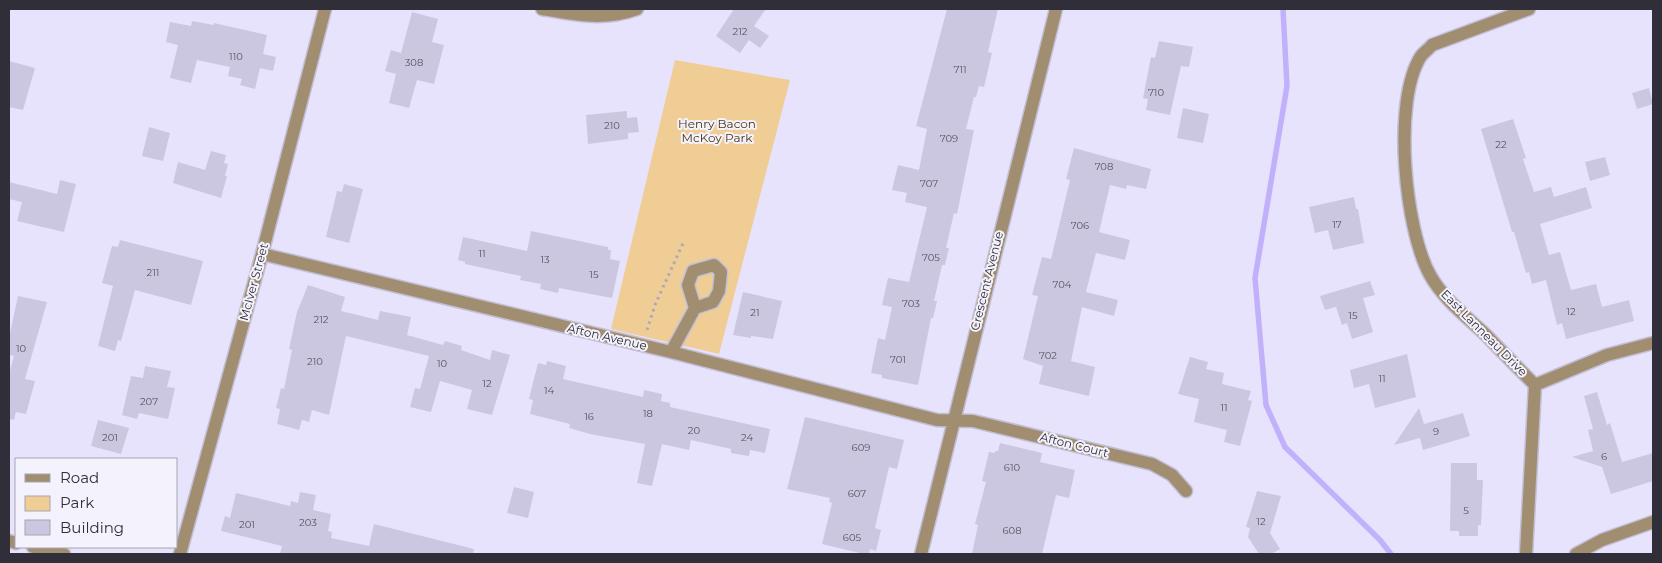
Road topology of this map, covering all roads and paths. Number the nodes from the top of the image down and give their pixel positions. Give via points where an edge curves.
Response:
1 (325, 9) edge
2 (542, 9) edge
3 (638, 9) edge
4 (1056, 9) edge
5 (1529, 9) edge
6 (684, 241) dead end
7 (262, 254) junction
8 (695, 308) dead end
9 (645, 337) dead end
10 (1653, 342) edge
11 (671, 352) junction
12 (1535, 385) junction
13 (952, 422) junction
14 (1186, 491) dead end
15 (1653, 522) edge
16 (37, 548) edge
17 (64, 554) edge
18 (180, 554) edge
19 (920, 554) edge
20 (1526, 554) edge
21 (1576, 554) edge

1 - 7 street, McIver Street
2 - 3 street via 602,18
4 - 13 street, Crescent Avenue
5 - 12 street, East Lanneau Drive via 1432,45 1421,56 1407,106 1405,144 1407,199 1420,251 1430,274 1443,295
6 - 9 path via 655,305
7 - 11 street, Afton Avenue
7 - 18 street, McIver Street
8 - 11 street
10 - 12 street via 1607,355
11 - 13 street, Afton Avenue
12 - 20 street, East Lanneau Drive
13 - 14 street, Afton Court via 973,421 1152,464 1172,475
13 - 19 street, Crescent Avenue
15 - 21 street via 1602,540
16 - 17 street

